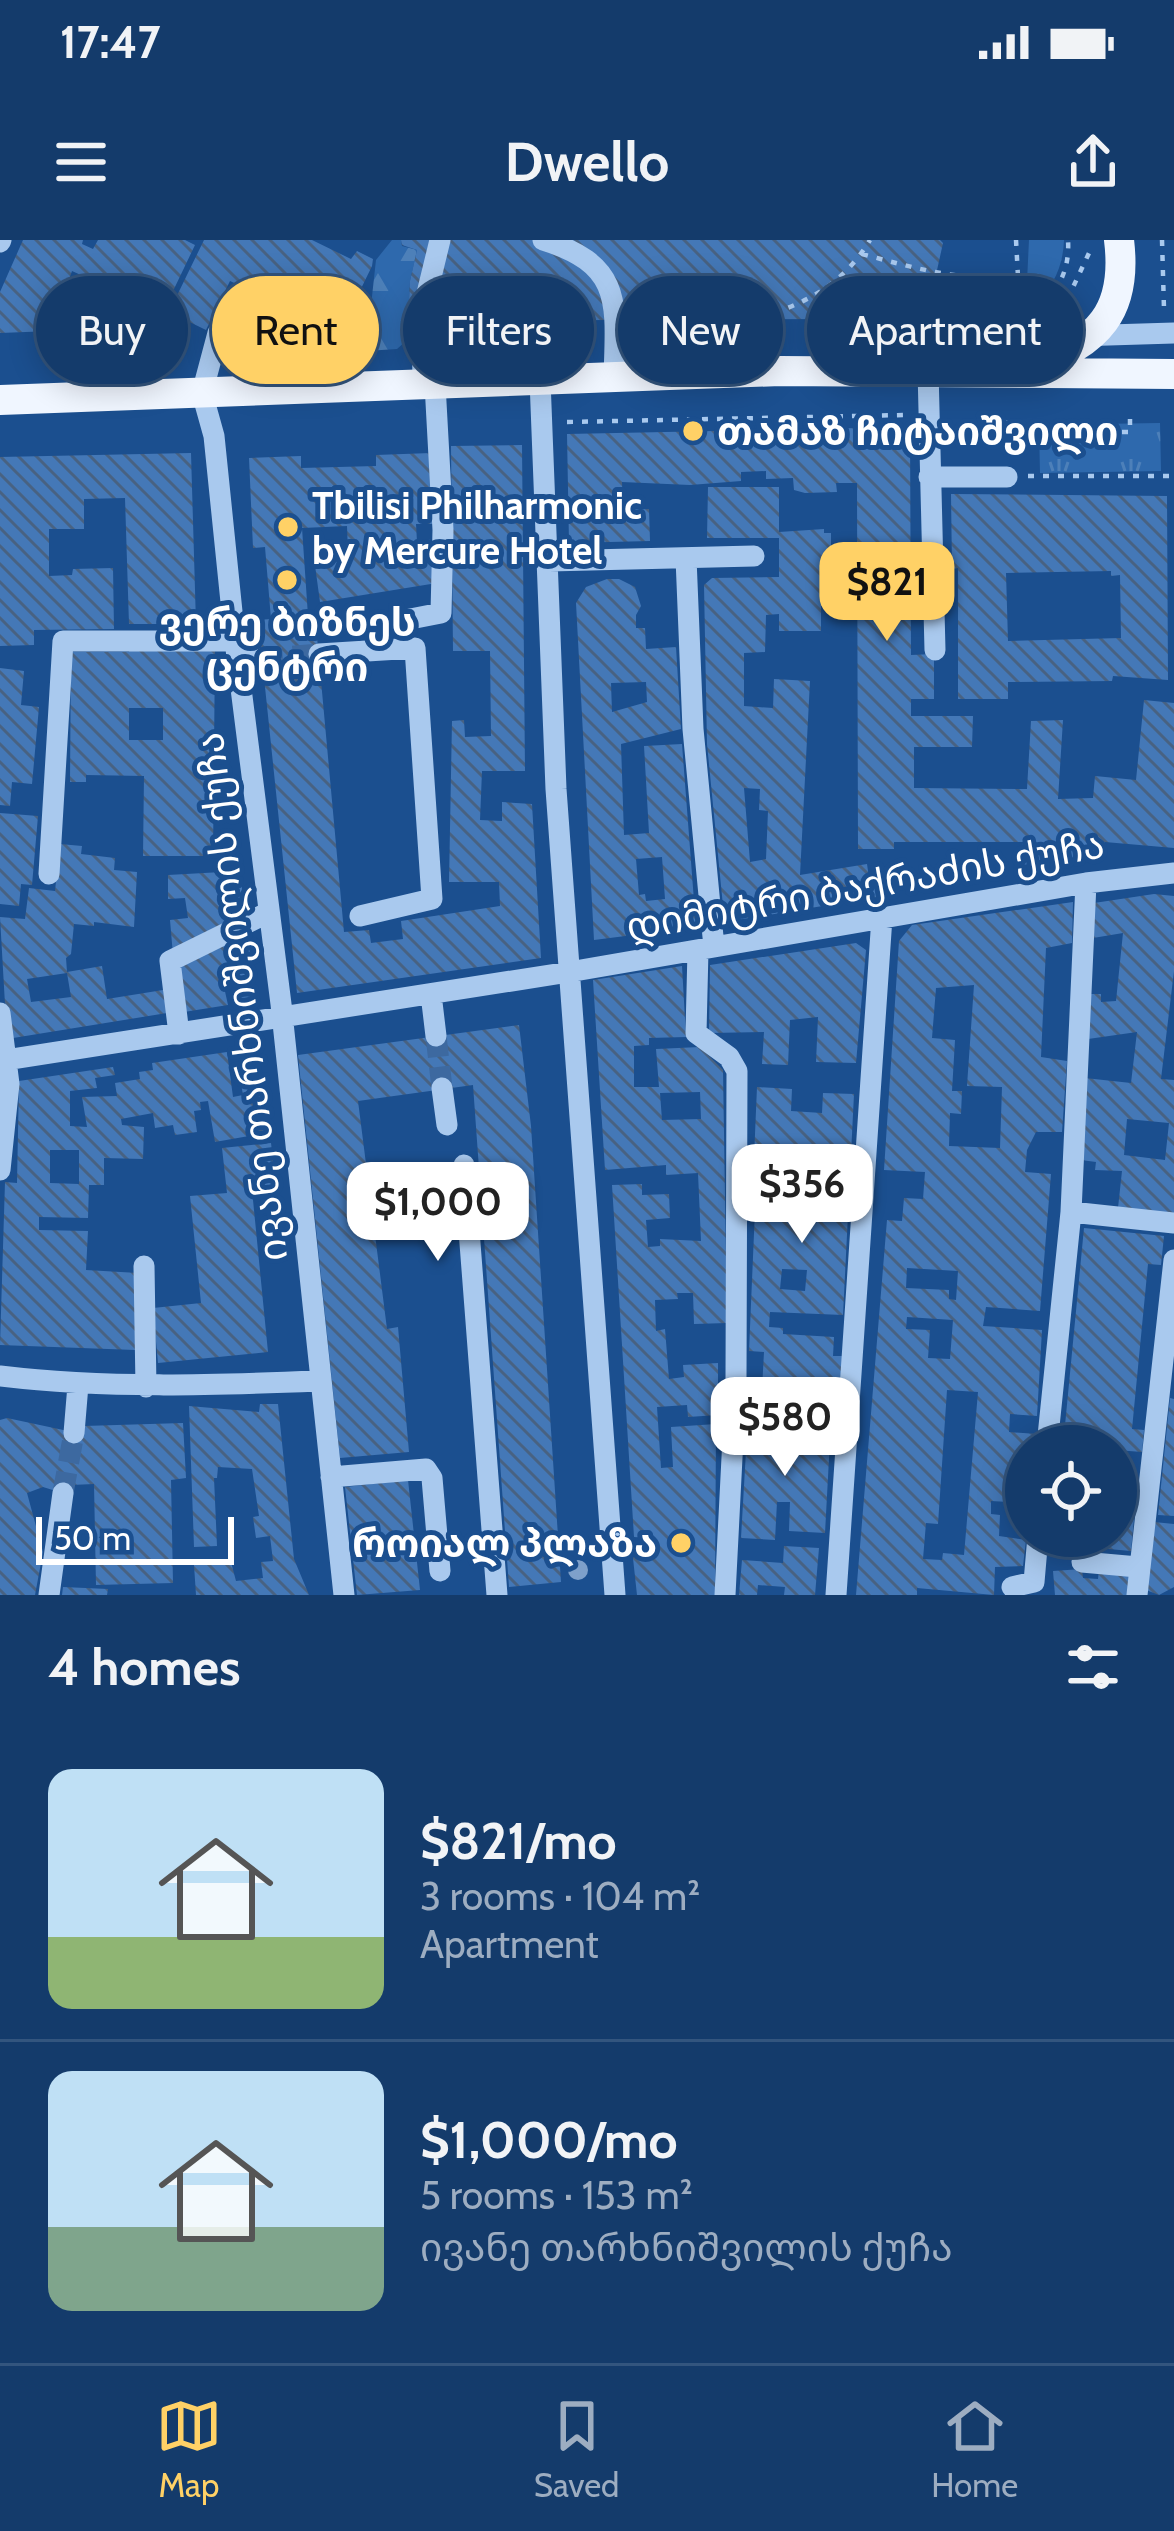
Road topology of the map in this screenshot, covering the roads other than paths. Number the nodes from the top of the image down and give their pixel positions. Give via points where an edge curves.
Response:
1 (440, 240) edge
2 (543, 240) edge
3 (1107, 241) edge
4 (431, 276) edge
5 (1083, 332) edge
6 (1169, 333) edge
7 (1093, 334) junction
8 (1083, 341) edge
9 (1083, 372) edge
10 (807, 373) edge
11 (1174, 374) edge
12 (614, 378) junction
13 (594, 379) edge
14 (429, 384) joint
15 (540, 384) edge
16 (942, 384) edge
17 (317, 388) junction
18 (202, 393) junction
19 (0, 400) edge
20 (929, 477) junction
21 (1007, 477) road end
22 (754, 556) dead end
23 (686, 558) junction
24 (549, 561) junction
25 (390, 623) dead end
26 (935, 650) dead end
27 (236, 652) junction
28 (319, 654) tunnel mouth
29 (262, 659) tunnel mouth
30 (1174, 873) edge
31 (49, 874) dead end
32 (1086, 883) junction
33 (269, 912) junction
34 (360, 916) dead end
35 (882, 917) junction
36 (705, 948) junction
37 (569, 972) junction
38 (430, 994) junction
39 (0, 1013) edge
40 (282, 1019) junction
41 (178, 1034) junction
42 (436, 1036) tunnel mouth
43 (3, 1060) edge
44 (442, 1088) tunnel mouth
45 (447, 1125) dead end
46 (464, 1165) dead end
47 (0, 1170) edge
48 (1070, 1212) junction
49 (1174, 1223) edge
50 (1174, 1260) edge
51 (144, 1266) dead end
52 (0, 1376) edge
53 (321, 1381) junction
54 (78, 1385) junction
55 (146, 1387) junction
56 (1049, 1425) edge
57 (74, 1433) tunnel mouth
58 (331, 1477) junction
59 (63, 1493) tunnel mouth
60 (1036, 1557) edge
61 (1082, 1562) dead end
62 (1138, 1567) junction
63 (440, 1571) dead end
64 (1012, 1587) dead end
65 (49, 1595) edge
66 (344, 1595) edge
67 (496, 1595) edge
68 (615, 1595) edge
69 (725, 1595) edge
70 (836, 1595) edge
71 (1137, 1595) edge

1 - 4 street
2 - 12 street via 577,250 603,277 615,318
3 - 7 main road via 1121,276 1112,314
5 - 7 street
6 - 7 street
7 - 8 main road
9 - 11 main road
10 - 12 main road
12 - 13 main road
14 - 17 main road
14 - 25 street via 443,530 441,613
15 - 24 street
16 - 20 street
17 - 18 main road
17 - 18 street via 305,326 292,317 227,323
18 - 19 main road
18 - 27 street, ივანე თარხნიშვილის ქუჩა via 214,436
20 - 21 street
20 - 26 street
22 - 23 street
23 - 24 street
23 - 36 street
24 - 37 street
27 - 29 street
27 - 31 street via 63,641
27 - 33 street, ივანე თარხნიშვილის ქუჩა
28 - 34 street via 415,648 432,899
30 - 32 street, დიმიტრი ბაქრაძის ქუჩა
32 - 35 street, დიმიტრი ბაქრაძის ქუჩა
32 - 48 street
33 - 40 street, ივანე თარხნიშვილის ქუჩა
33 - 41 street via 170,962
35 - 36 street, დიმიტრი ბაქრაძის ქუჩა
35 - 70 street
36 - 37 street, დიმიტრი ბაქრაძის ქუჩა
36 - 69 street via 696,1033 737,1071 736,1379
37 - 38 street, დიმიტრი ბაქრაძის ქუჩა
37 - 68 street
38 - 40 street, დიმიტრი ბაქრაძის ქუჩა
38 - 42 street
39 - 43 street
40 - 41 street, დიმიტრი ბაქრაძის ქუჩა
40 - 53 street, ივანე თარხნიშვილის ქუჩა
41 - 43 street, დიმიტრი ბაქრაძის ქუჩა
43 - 47 street via 9,1084
44 - 45 street
46 - 67 street
48 - 49 street
48 - 56 street
50 - 62 street
51 - 55 street
52 - 54 street
53 - 55 street
53 - 58 street, ივანე თარხნიშვილის ქუჩა
54 - 55 street
54 - 57 street
58 - 63 street via 426,1469
58 - 66 street, ივანე თარხნიშვილის ქუჩა
59 - 65 street
60 - 64 street via 1034,1582
61 - 62 street
62 - 71 street

